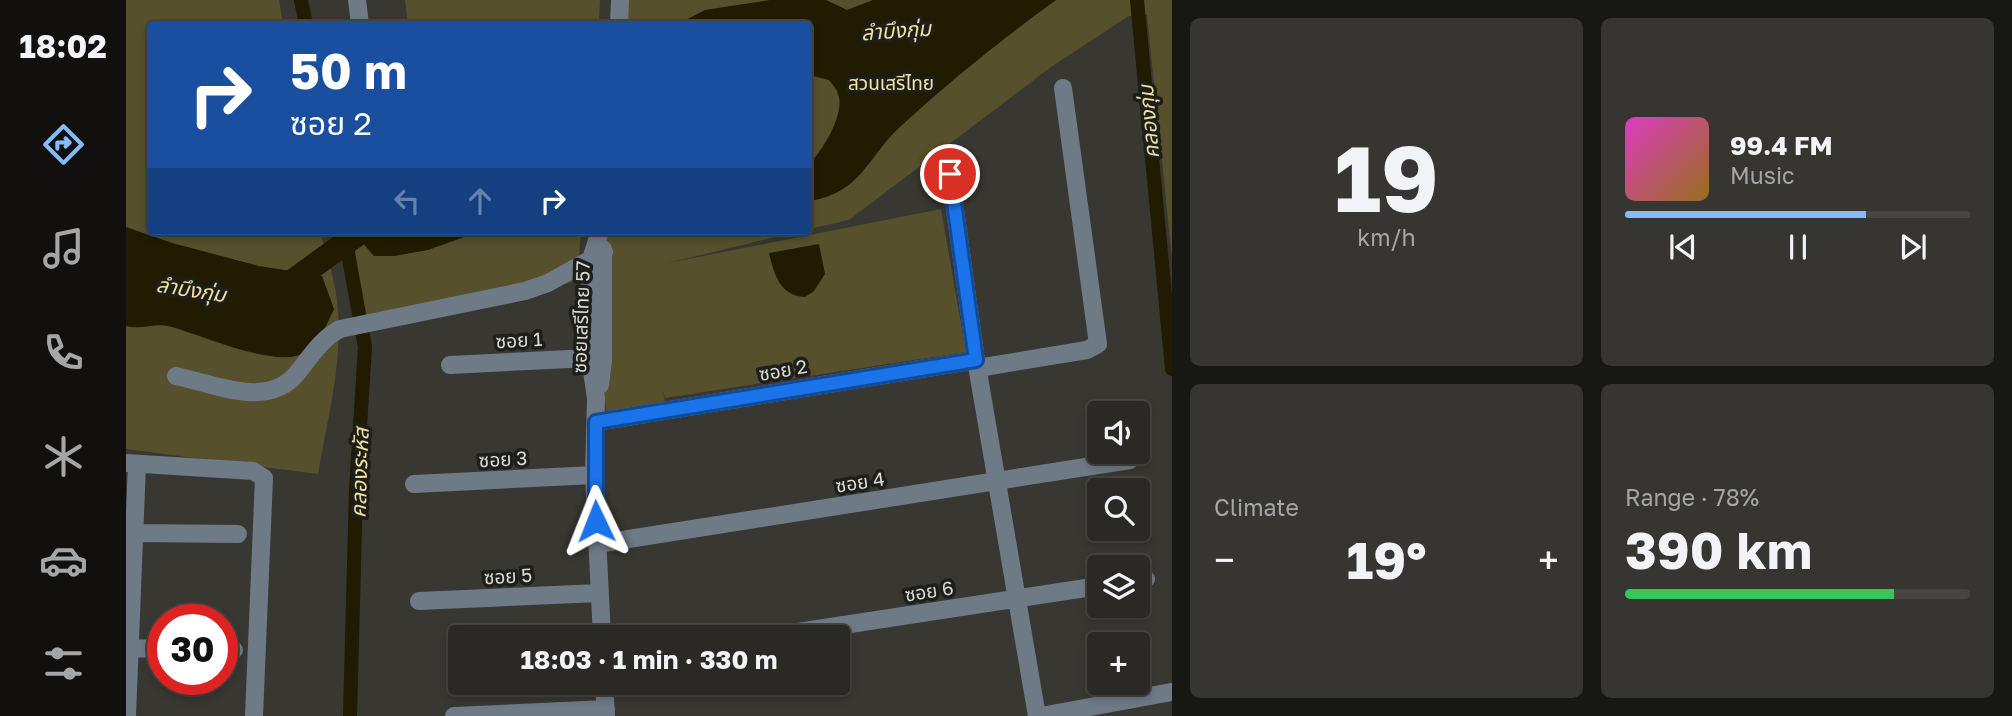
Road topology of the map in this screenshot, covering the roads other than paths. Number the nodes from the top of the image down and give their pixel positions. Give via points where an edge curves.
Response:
1 (357, 0) edge
2 (620, 0) edge
3 (360, 21) edge
4 (619, 21) edge
5 (1063, 88) dead end
6 (950, 174) dead end
7 (599, 244) edge
8 (590, 358) junction
9 (977, 364) junction
10 (450, 365) dead end
11 (176, 376) dead end
12 (596, 398) junction
13 (596, 422) junction
14 (131, 463) edge
15 (1106, 464) edge
16 (594, 475) junction
17 (999, 482) junction
18 (414, 484) dead end
19 (133, 533) junction
20 (238, 534) dead end
21 (597, 544) junction
22 (1087, 588) edge
23 (599, 593) junction
24 (1017, 598) junction
25 (419, 601) dead end
26 (601, 625) edge
27 (843, 625) edge
28 (130, 648) junction
29 (147, 649) edge
30 (1171, 692) edge
31 (605, 695) edge
32 (606, 713) edge
33 (127, 716) edge
34 (254, 716) edge
35 (454, 716) edge
36 (1039, 716) edge

1 - 3 street
2 - 4 street
5 - 9 street, ซอย 2 via 1098,344 1087,350
6 - 9 street
7 - 8 street, ซอยเสรีไทย 57 via 589,292
7 - 11 street via 548,284 340,330 328,336 291,382 271,393
7 - 12 street, ซอยเสรีไทย 57 via 603,361
8 - 10 street, ซอย 1
8 - 12 street, ซอยเสรีไทย 57
9 - 13 street, ซอย 2
9 - 17 street
12 - 13 street, ซอยเสรีไทย 57
13 - 16 street, ซอยเสรีไทย 57
14 - 19 street
14 - 34 street via 253,471 264,478
15 - 17 street, ซอย 4
16 - 18 street, ซอย 3
16 - 21 street, ซอยเสรีไทย 57
17 - 21 street, ซอย 4
17 - 24 street
19 - 20 street
19 - 28 street
21 - 23 street, ซอยเสรีไทย 57
22 - 24 street, ซอย 6
23 - 25 street, ซอย 5
23 - 26 street, ซอยเสรีไทย 57
24 - 27 street, ซอย 6
24 - 36 street
28 - 29 street
28 - 33 street
30 - 36 street
31 - 32 street
32 - 35 street

